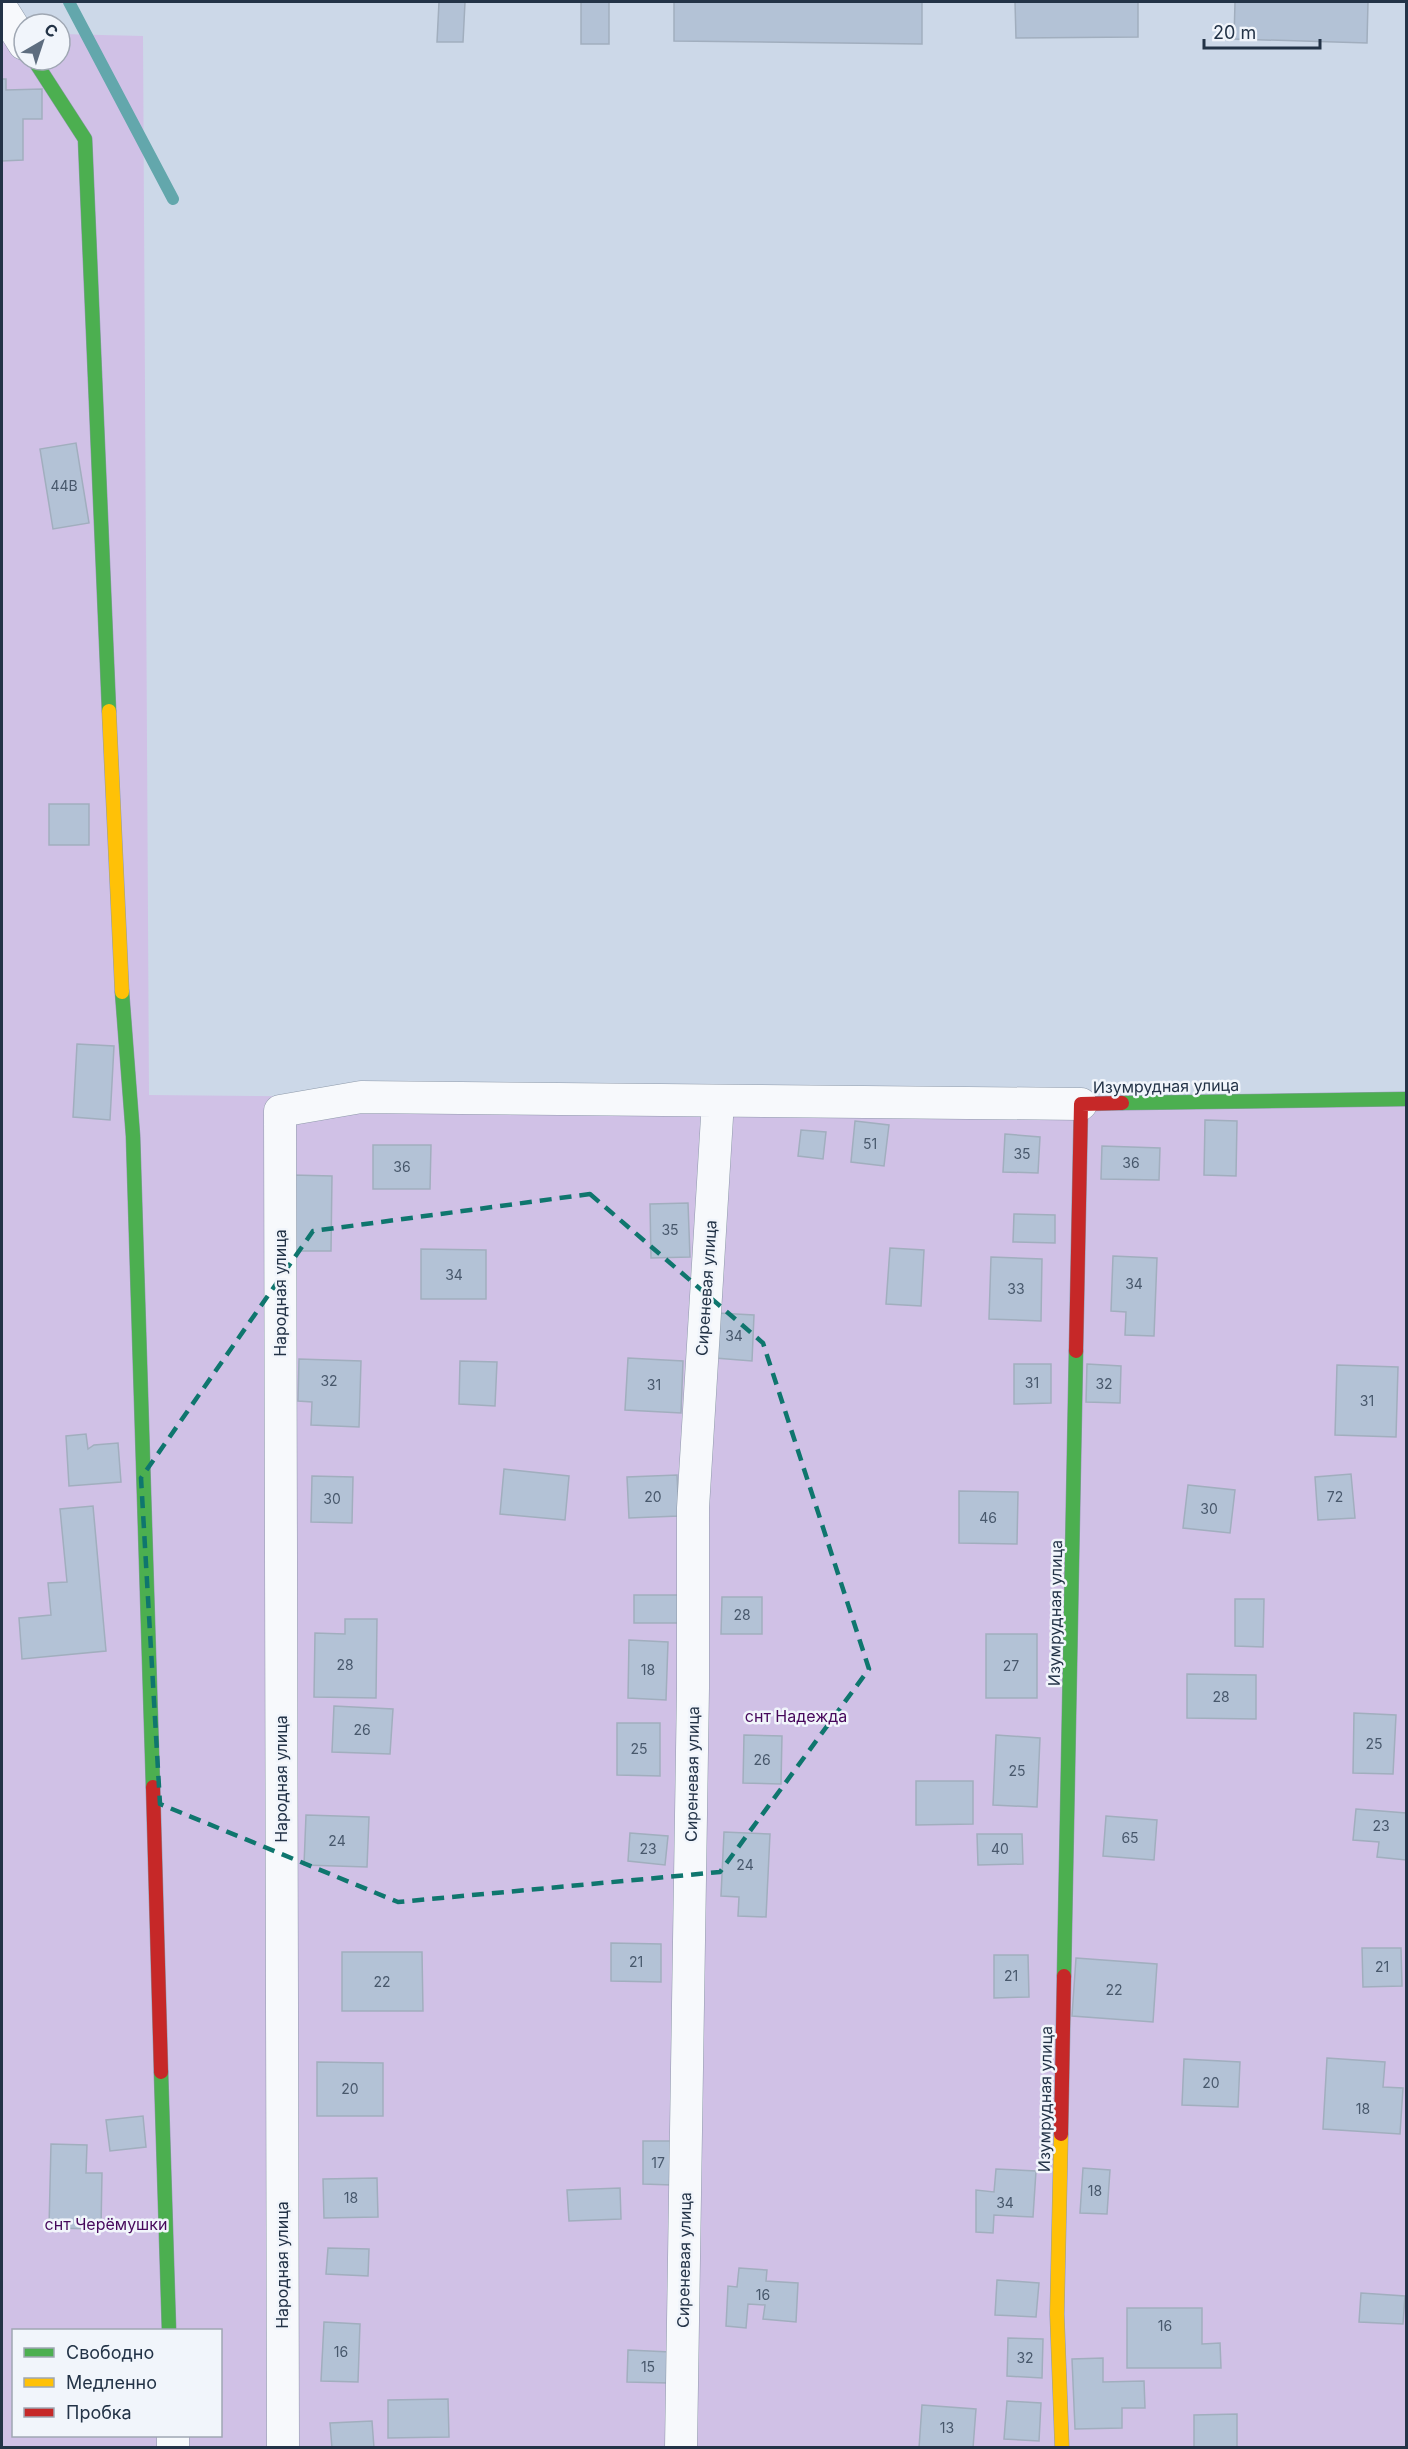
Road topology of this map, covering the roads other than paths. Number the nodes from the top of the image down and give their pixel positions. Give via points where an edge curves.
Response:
1 (2, 9) edge
2 (12, 25) edge
3 (42, 72) edge
4 (1407, 1099) edge
5 (718, 1101) junction
6 (1082, 1104) junction
7 (170, 2329) edge
8 (283, 2448) edge
9 (681, 2448) edge
10 (1062, 2448) edge

1 - 2 street
3 - 7 street via 85,139 119,958 133,1136
4 - 6 street, Изумрудная улица
5 - 6 street
5 - 8 street, Народная улица via 361,1097 280,1111
5 - 9 street, Сиреневая улица via 693,1508
6 - 10 street, Изумрудная улица via 1057,2314

